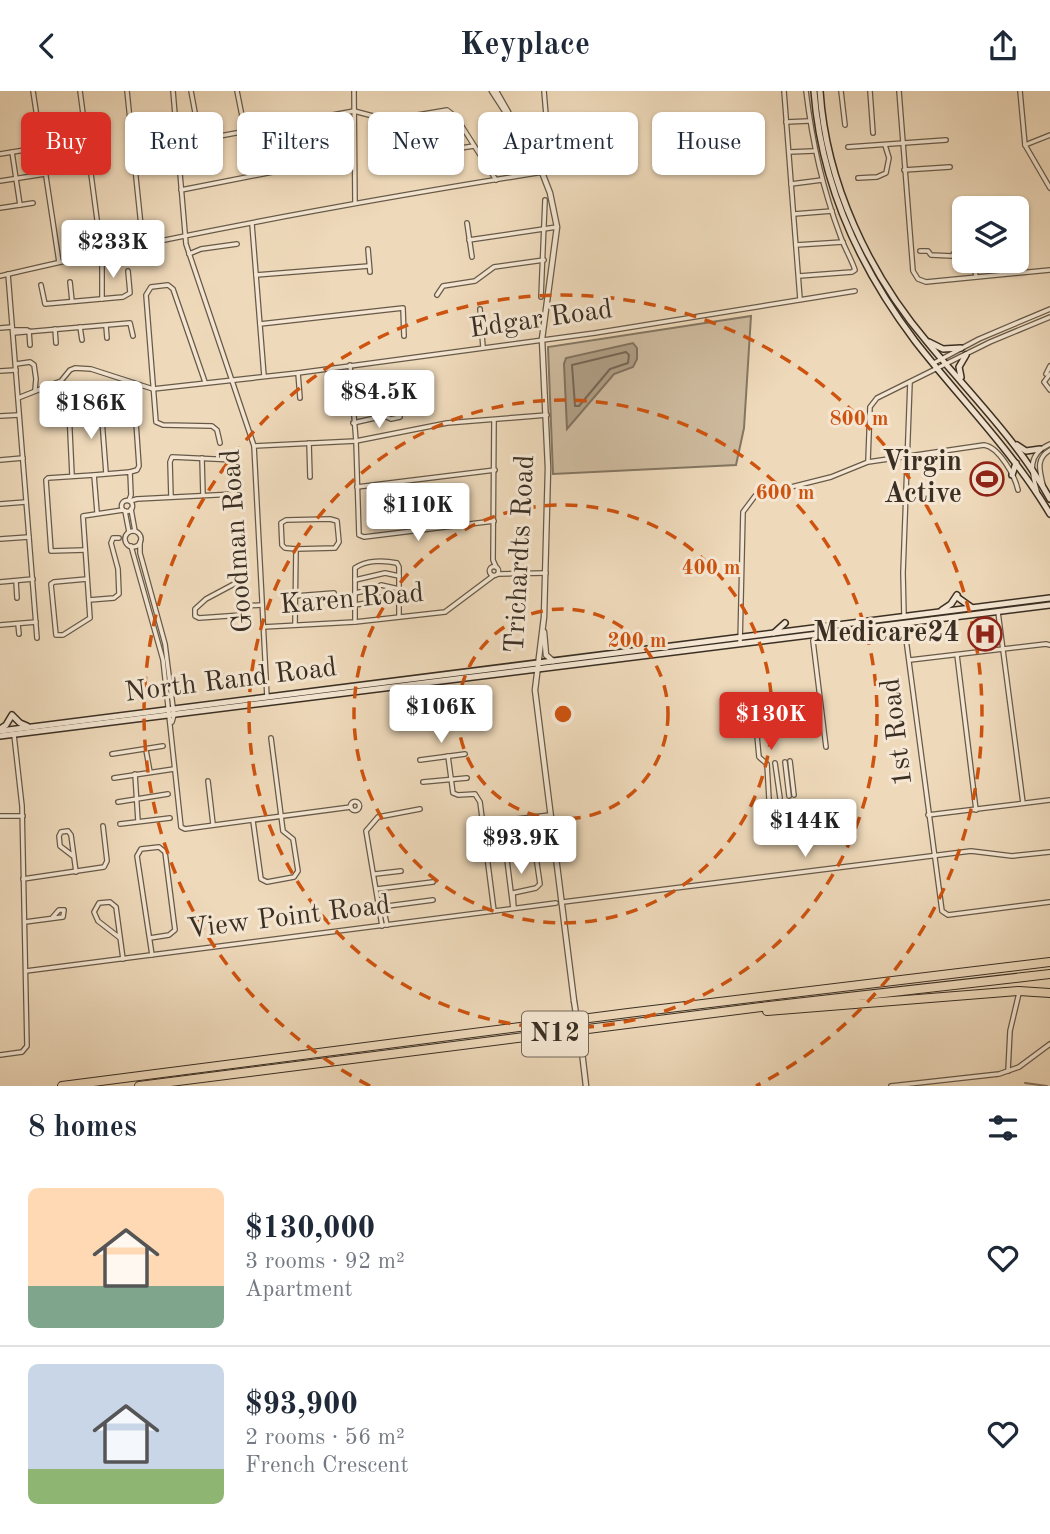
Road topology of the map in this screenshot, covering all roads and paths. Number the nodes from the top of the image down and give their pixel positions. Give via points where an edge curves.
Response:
1 (33, 91) edge
2 (80, 91) edge
3 (127, 91) edge
4 (173, 91) edge
5 (191, 91) edge
6 (237, 91) edge
7 (354, 91) edge
8 (494, 91) edge
9 (544, 91) edge
10 (785, 91) edge
11 (806, 91) edge
12 (814, 91) edge
13 (820, 91) edge
14 (841, 91) edge
15 (870, 91) edge
16 (899, 91) edge
17 (1020, 91) edge
18 (354, 111) junction
19 (36, 112) edge
20 (175, 112) edge
21 (195, 112) edge
22 (241, 112) edge
23 (349, 112) edge
24 (506, 112) edge
25 (546, 112) edge
26 (368, 115) edge
27 (808, 121) junction
28 (786, 122) junction
29 (845, 125) dead end
30 (464, 130) edge
31 (873, 133) dead end
32 (1050, 135) edge
33 (946, 140) dead end
34 (903, 144) junction
35 (885, 145) junction
36 (1025, 145) junction
37 (474, 146) junction
38 (464, 147) edge
39 (848, 147) dead end
40 (21, 151) edge
41 (814, 151) junction
42 (12, 152) junction
43 (789, 152) junction
44 (0, 154) edge
45 (354, 156) edge
46 (950, 167) dead end
47 (904, 170) junction
48 (39, 175) edge
49 (45, 175) edge
50 (180, 175) edge
51 (257, 175) edge
52 (525, 175) edge
53 (544, 175) edge
54 (858, 178) dead end
55 (16, 179) junction
56 (496, 180) junction
57 (822, 180) junction
58 (0, 181) edge
59 (791, 184) junction
60 (1050, 188) edge
61 (181, 190) junction
62 (545, 200) dead end
63 (33, 203) dead end
64 (355, 203) junction
65 (20, 205) junction
66 (0, 208) edge
67 (832, 211) junction
68 (794, 214) junction
69 (467, 223) dead end
70 (252, 224) junction
71 (557, 227) junction
72 (544, 230) junction
73 (185, 237) junction
74 (469, 240) junction
75 (843, 242) junction
76 (237, 244) dead end
77 (143, 245) junction
78 (796, 245) junction
79 (368, 249) dead end
80 (920, 251) dead end
81 (101, 253) junction
82 (190, 254) junction
83 (952, 256) edge
84 (471, 257) dead end
85 (544, 260) junction
86 (59, 262) junction
87 (369, 266) junction
88 (1050, 269) edge
89 (128, 271) dead end
90 (370, 272) dead end
91 (975, 273) edge
92 (8, 274) junction
93 (256, 275) junction
94 (0, 276) edge
95 (975, 276) junction
96 (799, 277) junction
97 (71, 282) dead end
98 (41, 285) dead end
99 (855, 291) dead end
100 (438, 295) dead end
101 (541, 297) dead end
102 (102, 299) junction
103 (800, 299) junction
104 (72, 301) junction
105 (480, 309) dead end
106 (1050, 309) edge
107 (1050, 317) edge
108 (260, 324) junction
109 (106, 325) junction
110 (80, 327) junction
111 (0, 328) edge
112 (55, 329) junction
113 (13, 330) junction
114 (29, 331) junction
115 (133, 336) dead end
116 (404, 336) dead end
117 (107, 338) dead end
118 (542, 339) junction
119 (82, 340) dead end
120 (926, 341) junction
121 (56, 343) dead end
122 (30, 345) dead end
123 (483, 347) junction
124 (961, 348) junction
125 (966, 355) junction
126 (941, 359) junction
127 (16, 364) junction
128 (946, 364) junction
129 (350, 365) junction
130 (936, 366) junction
131 (1050, 366) edge
132 (16, 370) junction
133 (0, 372) edge
134 (298, 373) junction
135 (1048, 375) edge
136 (264, 376) junction
137 (232, 379) junction
138 (205, 382) junction
139 (910, 382) junction
140 (964, 384) junction
141 (153, 389) junction
142 (1050, 390) edge
143 (34, 392) junction
144 (18, 398) junction
145 (300, 398) dead end
146 (101, 407) junction
147 (20, 415) junction
148 (547, 415) junction
149 (0, 416) edge
150 (400, 417) dead end
151 (495, 420) junction
152 (353, 423) junction
153 (1010, 439) junction
154 (356, 441) junction
155 (220, 443) dead end
156 (309, 443) junction
157 (1050, 444) edge
158 (254, 446) junction
159 (1040, 449) junction
160 (1050, 450) edge
161 (908, 456) junction
162 (23, 458) junction
163 (202, 458) junction
164 (0, 460) edge
165 (868, 462) junction
166 (1016, 463) junction
167 (1030, 468) junction
168 (495, 470) junction
169 (130, 472) junction
170 (106, 473) junction
171 (72, 475) junction
172 (94, 475) junction
173 (1012, 475) junction
174 (310, 477) dead end
175 (357, 487) junction
176 (1044, 488) junction
177 (1018, 490) dead end
178 (1037, 493) junction
179 (203, 495) junction
180 (171, 497) junction
181 (1050, 499) edge
182 (130, 501) junction
183 (26, 502) junction
184 (0, 504) edge
185 (131, 509) junction
186 (124, 511) junction
187 (97, 512) junction
188 (1050, 514) edge
189 (494, 521) junction
190 (135, 531) junction
191 (129, 532) junction
192 (29, 537) junction
193 (119, 538) dead end
194 (0, 540) edge
195 (140, 542) junction
196 (131, 547) junction
197 (296, 549) junction
198 (85, 550) junction
199 (494, 571) junction
200 (546, 573) junction
201 (399, 576) junction
202 (33, 579) junction
203 (87, 579) junction
204 (355, 580) junction
205 (16, 581) junction
206 (0, 582) edge
207 (399, 589) junction
208 (334, 593) dead end
209 (355, 593) junction
210 (295, 596) junction
211 (17, 598) dead end
212 (1049, 598) edge
213 (89, 600) junction
214 (399, 601) junction
215 (262, 605) junction
216 (355, 605) junction
217 (1050, 605) edge
218 (245, 606) junction
219 (974, 607) junction
220 (940, 612) junction
221 (998, 612) junction
222 (400, 616) junction
223 (544, 617) junction
224 (904, 619) junction
225 (36, 622) junction
226 (355, 622) junction
227 (785, 623) dead end
228 (18, 624) junction
229 (0, 625) edge
230 (295, 625) junction
231 (263, 627) junction
232 (19, 634) dead end
233 (771, 634) junction
234 (37, 638) dead end
235 (740, 641) junction
236 (813, 641) dead end
237 (1050, 645) edge
238 (686, 648) junction
239 (1004, 649) junction
240 (957, 655) junction
241 (909, 661) junction
242 (555, 662) junction
243 (537, 667) junction
244 (267, 700) junction
245 (778, 701) dead end
246 (754, 704) junction
247 (741, 706) dead end
248 (171, 713) junction
249 (30, 727) junction
250 (0, 732) edge
251 (14, 732) junction
252 (271, 738) dead end
253 (163, 746) dead end
254 (826, 747) dead end
255 (146, 749) junction
256 (112, 754) dead end
257 (465, 754) dead end
258 (448, 756) junction
259 (420, 760) dead end
260 (788, 762) dead end
261 (775, 763) dead end
262 (174, 769) junction
263 (150, 772) junction
264 (135, 774) junction
265 (114, 778) dead end
266 (467, 778) dead end
267 (451, 780) junction
268 (208, 781) dead end
269 (423, 782) dead end
270 (168, 794) dead end
271 (792, 796) dead end
272 (780, 797) dead end
273 (136, 798) junction
274 (769, 799) dead end
275 (1050, 800) edge
276 (118, 802) dead end
277 (1023, 803) junction
278 (351, 807) dead end
279 (420, 809) dead end
280 (976, 810) junction
281 (551, 814) junction
282 (928, 815) junction
283 (0, 816) edge
284 (23, 816) junction
285 (281, 817) junction
286 (170, 818) dead end
287 (253, 821) junction
288 (138, 822) junction
289 (483, 823) junction
290 (120, 824) dead end
291 (213, 825) junction
292 (103, 826) dead end
293 (1050, 852) edge
294 (933, 855) junction
295 (73, 856) junction
296 (401, 871) dead end
297 (76, 872) junction
298 (374, 874) junction
299 (23, 879) junction
300 (433, 882) dead end
301 (377, 889) junction
302 (433, 900) dead end
303 (563, 902) junction
304 (1050, 902) edge
305 (556, 903) dead end
306 (381, 905) junction
307 (514, 908) junction
308 (494, 911) junction
309 (52, 918) dead end
310 (24, 922) junction
311 (384, 926) junction
312 (120, 938) junction
313 (150, 938) junction
314 (152, 955) junction
315 (123, 959) junction
316 (1050, 959) edge
317 (26, 971) junction
318 (1050, 974) edge
319 (1050, 990) edge
320 (1019, 991) junction
321 (596, 1029) junction
322 (1050, 1044) edge
323 (0, 1055) edge
324 (1008, 1071) junction
325 (62, 1086) edge
326 (139, 1086) edge
327 (586, 1086) edge
328 (891, 1086) edge

1 - 19 street
2 - 81 street
3 - 77 street
4 - 20 street, Goodman Road
5 - 21 street
6 - 22 street
7 - 18 street
8 - 24 street, Trichardts Road
9 - 25 street
10 - 28 street
11 - 27 street
12 - 130 main road via 826,160 846,224 894,312
13 - 120 main road via 831,157 852,221 881,279
14 - 29 street
15 - 31 street
16 - 34 street
17 - 36 street
18 - 23 street
18 - 26 street
27 - 28 street
27 - 41 street
28 - 43 street
30 - 37 street
32 - 36 street
33 - 34 street
34 - 35 street
34 - 47 street
35 - 39 street
35 - 54 street via 888,171
36 - 60 street
37 - 38 street
37 - 56 street
40 - 42 street
41 - 43 street
41 - 57 street
42 - 44 street
42 - 55 street
43 - 59 street
45 - 64 street
46 - 47 street
47 - 95 street via 913,271 918,279
48 - 55 street
49 - 86 street
50 - 61 street, Goodman Road
51 - 61 street
52 - 56 street
53 - 71 street, Trichardts Road
55 - 58 street
55 - 65 street
56 - 64 street
57 - 59 street
57 - 67 street
59 - 68 street
61 - 73 street, Goodman Road
62 - 72 street
63 - 65 street
64 - 70 street
65 - 66 street
67 - 68 street
67 - 75 street
68 - 78 street
69 - 74 street
70 - 73 street
70 - 93 street
71 - 72 street
71 - 118 street, Trichardts Road
72 - 74 street
72 - 85 street
73 - 77 street
73 - 82 street, Goodman Road
74 - 84 street
75 - 78 street
75 - 96 street via 854,271
76 - 82 street
77 - 81 street
78 - 96 street
79 - 87 street
80 - 83 street
81 - 86 street
81 - 102 street
82 - 137 street, Goodman Road
85 - 100 street via 491,267 475,281 443,286
85 - 101 street
86 - 92 street
87 - 90 street
87 - 93 street
88 - 95 street
89 - 102 street via 129,295
91 - 95 street
92 - 94 street
92 - 113 street
93 - 108 street
96 - 103 street
97 - 104 street
98 - 104 street via 45,303
99 - 103 street, Edgar Road
102 - 104 street
103 - 118 street, Edgar Road
105 - 123 street
106 - 124 street
107 - 125 street
108 - 116 street via 403,308
108 - 136 street
109 - 110 street
109 - 115 street via 130,323
109 - 117 street
110 - 112 street
110 - 119 street
111 - 113 street
112 - 114 street
112 - 121 street
113 - 114 street
113 - 127 street
114 - 122 street
118 - 123 street, Edgar Road
118 - 148 street, Trichardts Road
120 - 124 main road via 943,349
120 - 126 main road
123 - 129 street, Edgar Road
124 - 126 street
125 - 128 street
125 - 140 main road via 959,367
126 - 128 main road
126 - 130 street
127 - 132 street
127 - 143 street via 34,365
128 - 130 street
128 - 140 main road
129 - 134 street, Edgar Road
129 - 152 street
130 - 139 street
130 - 166 main road
131 - 135 street
132 - 133 street
132 - 144 street
134 - 136 street, Edgar Road
134 - 145 street
135 - 142 street via 1045,384
136 - 137 street, Edgar Road
137 - 138 street, Edgar Road
137 - 158 street, Goodman Road
138 - 141 street, Edgar Road
138 - 141 street via 173,289 155,285 146,295
139 - 161 street, 1st Road
139 - 165 street via 871,404
140 - 153 main road
141 - 143 street via 79,368
141 - 155 street via 158,424 212,426
143 - 144 street
144 - 147 street
146 - 169 street via 134,406 139,467
146 - 170 street
146 - 171 street via 69,411
147 - 149 street
147 - 162 street
148 - 151 street
148 - 200 street, Trichardts Road
150 - 152 street
151 - 154 street via 447,423
151 - 168 street
152 - 154 street
153 - 159 main road via 1026,451
153 - 167 main road
154 - 156 street
154 - 175 street
156 - 158 street
156 - 174 street
157 - 159 street
158 - 215 street, Goodman Road
159 - 167 street
160 - 176 street via 1039,465
161 - 165 street
161 - 173 street via 988,445
161 - 224 street, 1st Road
162 - 164 street
162 - 183 street
163 - 179 street
163 - 179 street via 231,459 236,464 236,493
163 - 180 street via 171,458
165 - 235 street via 761,494 745,506
166 - 173 main road
166 - 178 main road
167 - 176 main road
167 - 178 street
168 - 175 street
168 - 189 street
169 - 170 street
169 - 182 street
170 - 172 street
171 - 172 street
171 - 198 street via 46,480 50,549
172 - 187 street
173 - 177 street
175 - 189 street via 358,532 364,537
176 - 181 main road
178 - 188 main road
179 - 180 street
180 - 182 street
182 - 185 street
182 - 186 street via 121,504
183 - 184 street
183 - 192 street
185 - 186 street
185 - 190 street
186 - 187 street
186 - 191 street
187 - 198 street via 83,516
189 - 199 street
190 - 191 street
190 - 195 street
191 - 196 street via 125,540
192 - 194 street
192 - 202 street
193 - 213 street via 111,543 119,594
195 - 196 street
195 - 248 street via 170,667
196 - 248 street via 160,647
197 - 197 street via 282,545 283,521 337,521 339,542 335,548
197 - 210 street
198 - 203 street
199 - 200 street
199 - 222 street, Karen Road via 446,612
200 - 223 street, Trichardts Road
201 - 204 street via 385,573
201 - 204 street via 397,563 381,561 357,565
201 - 207 street
202 - 205 street
202 - 225 street
203 - 213 street
203 - 213 street via 51,584 56,635 89,619
204 - 209 street
205 - 206 street
205 - 211 street
207 - 209 street via 381,585
207 - 214 street
208 - 210 street
209 - 216 street
210 - 230 street
212 - 219 main road, North Rand Road
214 - 216 street via 379,597
214 - 222 street
215 - 218 street
215 - 231 street, Goodman Road
216 - 226 street
217 - 221 main road, North Rand Road
218 - 218 street via 244,614 237,617 199,618 194,613 206,599 236,583 243,590
219 - 220 main road, North Rand Road
219 - 220 main road via 957,596
220 - 224 main road, North Rand Road
221 - 224 main road, North Rand Road
221 - 239 street
222 - 226 street, Karen Road
223 - 242 street via 545,651
223 - 243 street, Trichardts Road
224 - 233 main road, North Rand Road
224 - 235 main road, North Rand Road
224 - 241 street, 1st Road
225 - 228 street
225 - 234 street
226 - 230 street, Karen Road
227 - 233 main road
228 - 229 street
228 - 232 street
230 - 231 street, Karen Road
231 - 244 street, Goodman Road
233 - 235 main road, North Rand Road
235 - 238 main road, North Rand Road
236 - 254 street
237 - 239 street
238 - 242 main road, North Rand Road
238 - 243 main road, North Rand Road
239 - 240 street
239 - 277 street
240 - 241 street
240 - 280 street
241 - 282 street, 1st Road
242 - 243 main road, North Rand Road
243 - 244 main road, North Rand Road via 470,671
243 - 281 street, Trichardts Road via 536,706
244 - 248 main road, North Rand Road
245 - 246 street
246 - 247 street
246 - 274 street
248 - 249 main road, North Rand Road
248 - 251 main road, North Rand Road
248 - 262 street
249 - 250 main road via 12,715
249 - 251 main road, North Rand Road
250 - 251 main road, North Rand Road
251 - 284 street
252 - 285 street
253 - 255 street
255 - 256 street
255 - 263 street
257 - 258 street
258 - 259 street
258 - 267 street
260 - 271 street
261 - 272 street
262 - 263 street
262 - 291 street via 181,827
263 - 264 street
264 - 265 street
264 - 273 street
266 - 267 street
267 - 269 street
267 - 289 street via 453,793 477,796
268 - 291 street
270 - 273 street
273 - 276 street
273 - 288 street
275 - 277 street
277 - 280 street
278 - 285 street
279 - 298 street via 374,819 368,828
280 - 282 street
281 - 289 street
281 - 303 street, Trichardts Road
282 - 294 street, 1st Road
283 - 284 street
284 - 299 street
285 - 287 street
285 - 287 street via 284,833 293,839 298,873 267,882 260,878
286 - 288 street
287 - 291 street
288 - 290 street
289 - 308 street
292 - 297 street via 106,865
293 - 294 street
294 - 303 street
294 - 304 street, 1st Road via 943,913
295 - 295 street via 71,835 61,832 60,846
295 - 297 street
296 - 298 street
297 - 299 street
298 - 301 street
299 - 310 street
300 - 301 street
301 - 306 street
302 - 306 street
303 - 327 street, Trichardts Road, bridge
305 - 307 street, View Point Road
306 - 311 street
307 - 307 street via 505,845 511,838 529,836 540,884 514,892
307 - 308 street, View Point Road
308 - 311 street, View Point Road
309 - 310 street
310 - 317 street
311 - 314 street, View Point Road
312 - 312 street via 116,907 108,902 99,904 94,912 97,919
312 - 315 street
313 - 313 street via 175,930 165,852 159,847 141,849 137,854
313 - 314 street
314 - 315 street, View Point Road
315 - 317 street, View Point Road
316 - 325 highway, N12
317 - 323 street via 27,1046 24,1051
318 - 321 highway, N12
319 - 320 highway
320 - 321 highway
320 - 324 street
321 - 326 highway, N12
322 - 324 street
324 - 328 street

